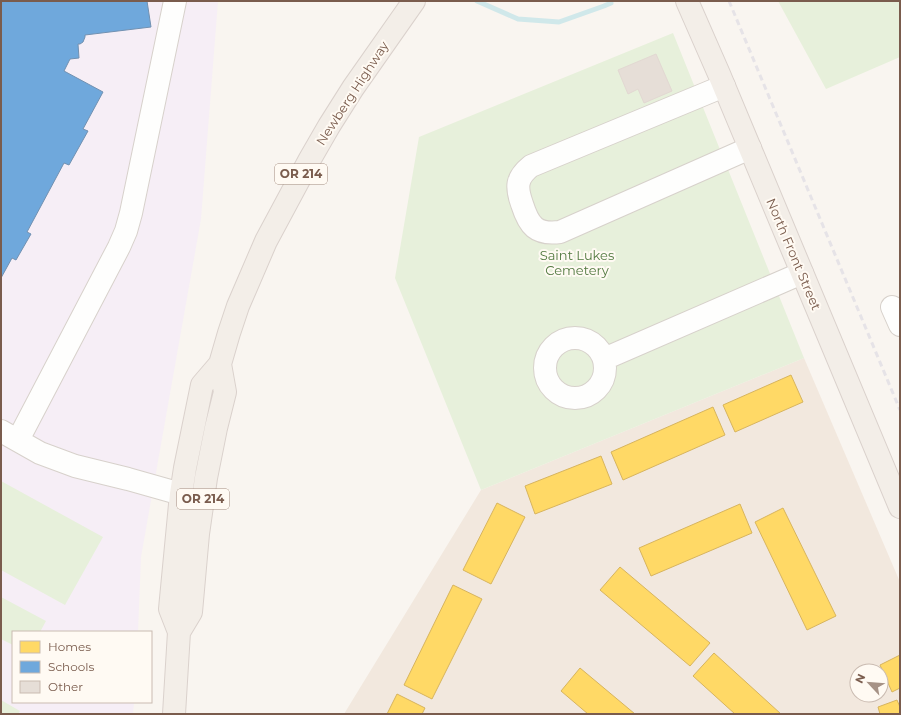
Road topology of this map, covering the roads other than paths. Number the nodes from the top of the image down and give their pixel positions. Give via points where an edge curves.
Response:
1 (175, 1) edge
2 (414, 1) edge
3 (686, 1) edge
4 (724, 86) junction
5 (750, 148) junction
6 (802, 273) junction
7 (604, 358) dead end
8 (220, 364) junction
9 (9, 436) edge
10 (181, 494) junction
11 (900, 507) edge
12 (179, 632) junction
13 (174, 714) edge

1 - 9 lane via 126,231
2 - 8 main road, Newberg Highway / OR 214 via 329,126 283,208 238,306
3 - 4 main road, North Front Street
4 - 5 main road, North Front Street
4 - 5 lane via 531,166 524,171 518,186 526,218 532,226 541,231 560,232
5 - 6 main road, North Front Street
6 - 7 lane
6 - 11 main road, North Front Street
8 - 10 main road, Newberg Highway / OR 214 via 202,385
8 - 12 main road, Newberg Highway / OR 214 via 225,392 206,478 190,612
9 - 10 lane via 40,453 75,466
10 - 12 main road, Newberg Highway / OR 214 via 170,608
12 - 13 main road, Newberg Highway / OR 214

